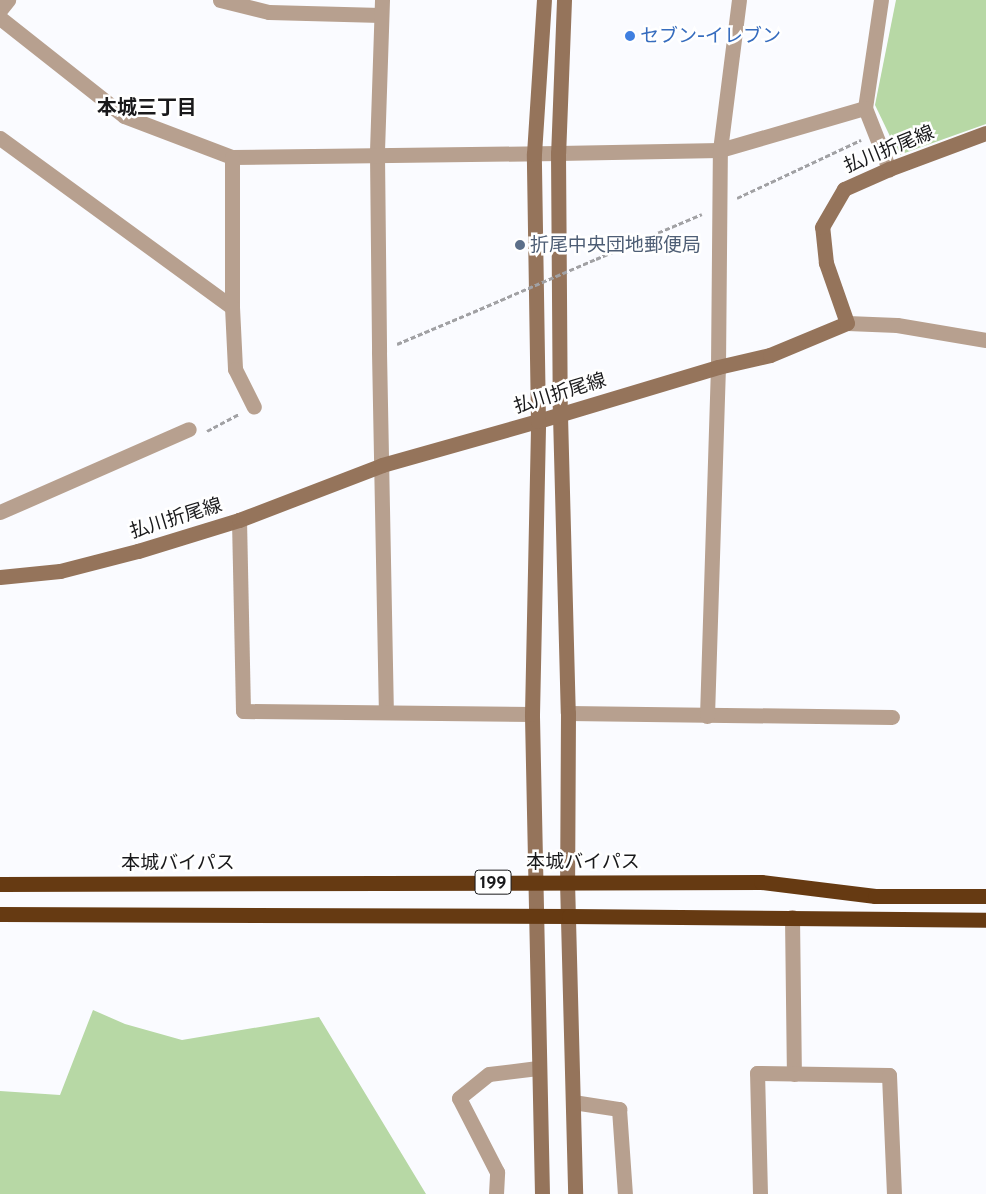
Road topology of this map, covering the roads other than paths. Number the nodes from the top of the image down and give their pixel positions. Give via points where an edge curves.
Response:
1 (8, 0) edge
2 (220, 0) edge
3 (544, 0) edge
4 (564, 0) edge
5 (739, 0) edge
6 (881, 0) edge
7 (381, 8) edge
8 (2, 20) edge
9 (865, 108) junction
10 (986, 133) edge
11 (0, 138) edge
12 (720, 150) junction
13 (558, 153) junction
14 (377, 154) junction
15 (534, 154) junction
16 (232, 157) junction
17 (889, 169) junction
18 (232, 307) junction
19 (846, 323) junction
20 (986, 340) edge
21 (718, 366) junction
22 (254, 407) road end
23 (560, 415) junction
24 (538, 422) junction
25 (189, 430) road end
26 (382, 465) junction
27 (0, 512) edge
28 (239, 520) junction
29 (0, 577) edge
30 (386, 712) junction
31 (568, 713) junction
32 (532, 714) junction
33 (707, 716) junction
34 (892, 717) dead end
35 (567, 881) junction
36 (535, 882) junction
37 (0, 884) edge
38 (986, 896) edge
39 (0, 914) edge
40 (569, 916) junction
41 (535, 917) junction
42 (792, 917) junction
43 (986, 920) edge
44 (538, 1068) junction
45 (794, 1074) junction
46 (573, 1102) junction
47 (496, 1194) edge
48 (542, 1194) edge
49 (575, 1194) edge
50 (625, 1194) edge
51 (760, 1194) edge
52 (894, 1194) edge

1 - 8 street
2 - 7 street via 269,12
3 - 15 street
4 - 13 street
5 - 12 street
6 - 9 street
7 - 14 street
8 - 16 street via 124,116
9 - 12 street
9 - 17 street
10 - 17 street, 払川折尾線
11 - 18 street
12 - 13 street
12 - 21 street
13 - 15 street
13 - 23 street
14 - 15 street
14 - 16 street
14 - 26 street
15 - 24 street
16 - 18 street
17 - 19 street, 払川折尾線 via 844,189 822,227 826,263
18 - 22 street via 235,369
19 - 20 street via 897,325
19 - 21 street, 払川折尾線 via 770,355
21 - 23 street, 払川折尾線
21 - 33 street
23 - 24 street, 払川折尾線
23 - 31 street
24 - 26 street, 払川折尾線
24 - 32 street
25 - 27 street
26 - 28 street, 払川折尾線
26 - 30 street
28 - 29 street, 払川折尾線 via 138,551 60,570
28 - 30 street via 243,711
30 - 32 street
31 - 33 street
31 - 35 street
32 - 36 street
33 - 34 street
35 - 36 highway, 本城バイパス / 199
35 - 38 highway, 本城バイパス / 199 via 761,882 875,896
35 - 40 street
36 - 37 highway, 本城バイパス / 199
36 - 41 street
39 - 41 highway, 199
40 - 41 highway, 199
40 - 42 highway, 199
40 - 46 street
41 - 44 street
42 - 43 highway, 199
42 - 45 street
44 - 47 street via 489,1074 459,1098 498,1172
44 - 48 street
45 - 51 street via 757,1073
45 - 52 street via 889,1075
46 - 49 street
46 - 50 street via 619,1109

